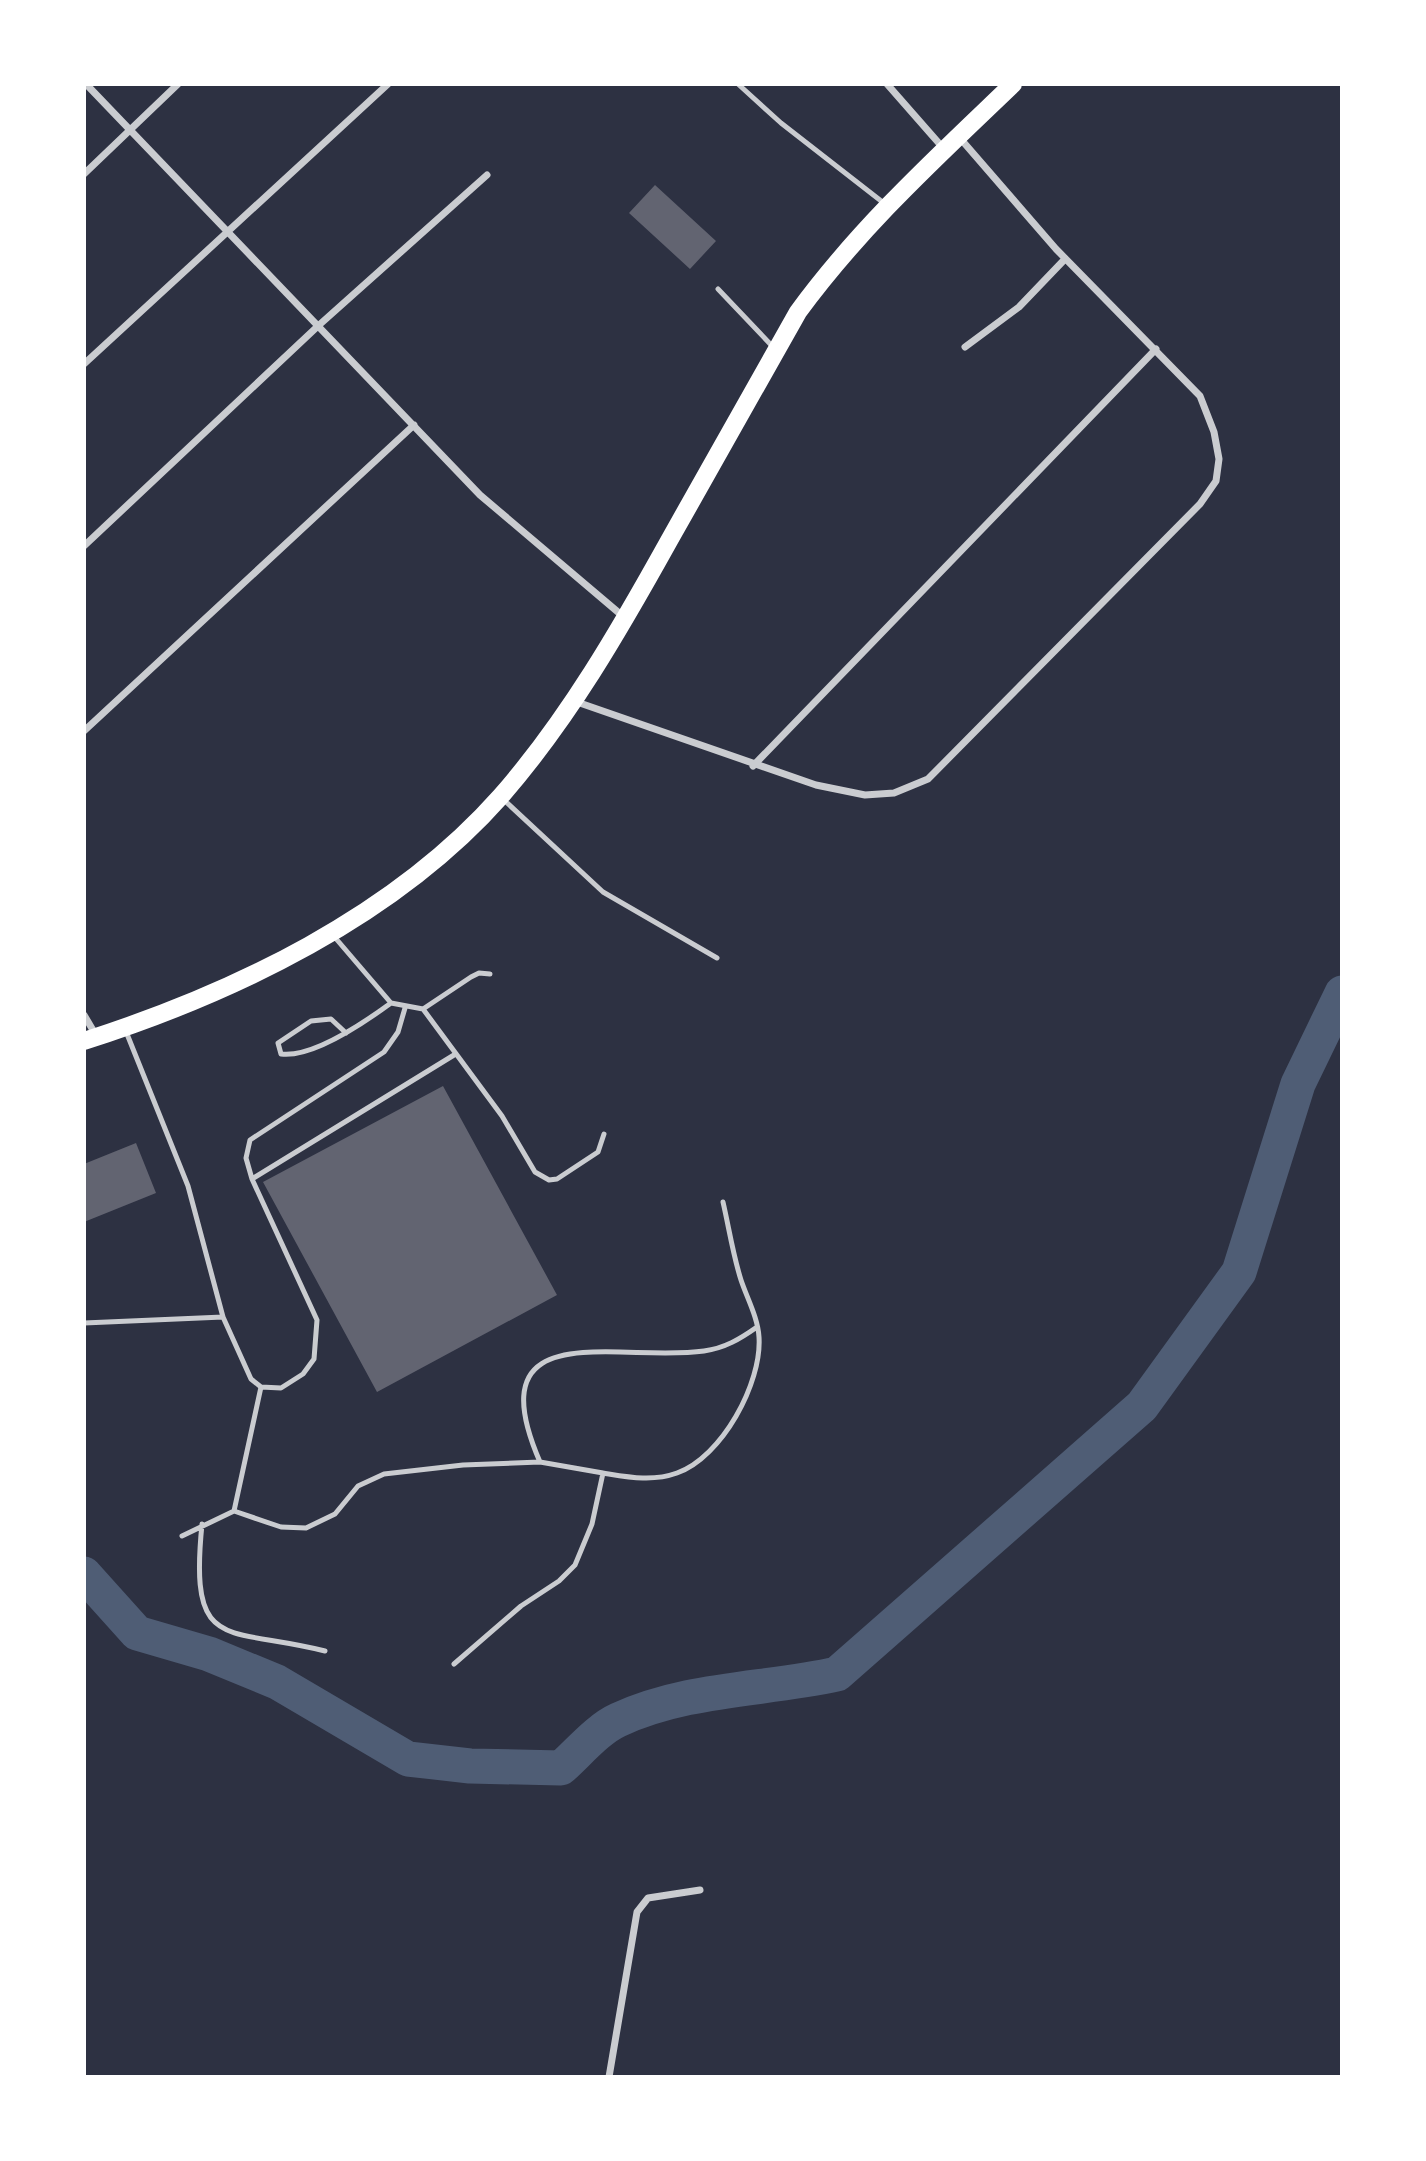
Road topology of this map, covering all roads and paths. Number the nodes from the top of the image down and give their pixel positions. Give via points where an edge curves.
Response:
1 (86, 84) edge
2 (178, 84) edge
3 (388, 84) edge
4 (738, 84) edge
5 (887, 84) edge
6 (1013, 84) edge
7 (130, 130) junction
8 (959, 136) junction
9 (944, 149) junction
10 (84, 174) edge
11 (487, 174) dead end
12 (888, 206) junction
13 (227, 231) junction
14 (1065, 259) junction
15 (718, 289) dead end
16 (318, 326) junction
17 (965, 347) dead end
18 (1156, 349) junction
19 (776, 350) junction
20 (84, 364) edge
21 (414, 425) junction
22 (84, 546) edge
23 (626, 618) junction
24 (573, 701) junction
25 (84, 732) edge
26 (753, 766) junction
27 (501, 796) junction
28 (330, 931) junction
29 (717, 958) dead end
30 (490, 974) dead end
31 (391, 1003) junction
32 (405, 1007) junction
33 (423, 1009) junction
34 (84, 1015) edge
35 (125, 1029) junction
36 (346, 1033) junction
37 (91, 1039) edge
38 (454, 1055) junction
39 (604, 1134) dead end
40 (252, 1179) junction
41 (723, 1202) dead end
42 (223, 1317) junction
43 (84, 1323) edge
44 (757, 1327) junction
45 (261, 1387) junction
46 (540, 1462) junction
47 (603, 1474) junction
48 (234, 1511) junction
49 (202, 1524) junction
50 (182, 1536) dead end
51 (325, 1651) dead end
52 (454, 1664) dead end
53 (699, 1890) dead end
54 (609, 2077) edge

1 - 7 street
2 - 7 street
3 - 13 street
4 - 12 lane
5 - 9 street
6 - 8 main road
7 - 10 street
7 - 13 street
8 - 9 main road
8 - 14 street
9 - 12 main road
11 - 16 street
12 - 19 main road via 829,269
13 - 16 street
13 - 20 street
14 - 17 street via 1019,307
14 - 18 street
15 - 19 lane
16 - 21 street
16 - 22 street
18 - 26 street
18 - 26 street via 1200,396 1214,432 1219,460 1216,481 1200,504 928,779 894,793 865,795
19 - 23 main road
21 - 23 street via 480,495
21 - 25 street
23 - 24 main road
24 - 26 street
24 - 27 main road
27 - 28 main road via 392,893
27 - 29 lane via 603,892
28 - 31 lane
28 - 35 main road via 262,971
30 - 33 lane via 471,977
31 - 32 lane
31 - 36 lane
32 - 33 lane
32 - 40 lane via 398,1032 384,1052 250,1140 246,1158
33 - 38 lane
34 - 37 street
35 - 37 main road
35 - 42 lane via 188,1186
36 - 36 lane via 293,1056 281,1054 278,1043 311,1021 331,1019
38 - 39 lane via 502,1116 540,1177 557,1179 576,1167 598,1152
38 - 40 lane
40 - 45 lane via 317,1320 314,1359 303,1374 281,1388
41 - 44 lane via 740,1278
42 - 43 lane
42 - 45 lane via 251,1379
44 - 46 lane via 728,1346 706,1351 580,1352 559,1354 535,1367 522,1404 526,1429
44 - 47 lane via 753,1378 719,1443 677,1473 646,1479
45 - 48 lane
46 - 47 lane
46 - 48 lane via 384,1474 358,1486 335,1514 306,1528 281,1527
47 - 52 lane via 592,1524 575,1565
48 - 49 lane
49 - 50 lane
49 - 51 lane via 200,1596 217,1626 233,1634
53 - 54 street via 648,1898 637,1912

